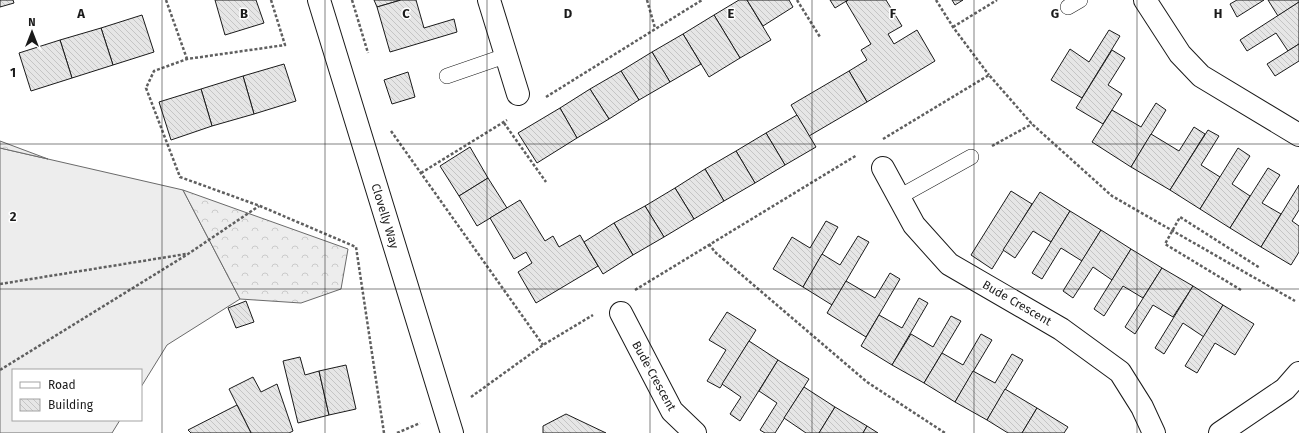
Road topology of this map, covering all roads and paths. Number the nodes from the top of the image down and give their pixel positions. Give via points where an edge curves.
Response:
1 (166, 0) edge
2 (271, 0) edge
3 (319, 0) edge
4 (352, 0) edge
5 (489, 0) edge
6 (647, 0) edge
7 (702, 0) edge
8 (797, 0) edge
9 (936, 0) edge
10 (997, 0) edge
11 (1145, 0) edge
12 (953, 27) junction
13 (655, 28) junction
14 (820, 37) dead end
15 (506, 56) junction
16 (187, 59) junction
17 (370, 60) dead end
18 (989, 75) junction
19 (447, 76) dead end
20 (518, 94) dead end
21 (544, 98) dead end
22 (509, 119) dead end
23 (504, 122) junction
24 (1032, 124) junction
25 (389, 128) dead end
26 (1299, 135) edge
27 (878, 142) dead end
28 (859, 154) dead end
29 (971, 157) joint
30 (883, 168) dead end
31 (421, 173) junction
32 (546, 182) dead end
33 (899, 197) junction
34 (260, 206) junction
35 (1171, 230) junction
36 (710, 244) junction
37 (188, 254) junction
38 (1260, 268) dead end
39 (0, 284) edge
40 (635, 290) dead end
41 (1241, 290) dead end
42 (1295, 301) dead end
43 (621, 313) dead end
44 (595, 314) dead end
45 (543, 345) junction
46 (0, 370) edge
47 (1299, 373) edge
48 (468, 400) dead end
49 (425, 421) dead end
50 (1232, 430) edge
51 (384, 433) edge
52 (396, 433) edge
53 (452, 433) edge
54 (695, 433) edge
55 (945, 433) edge
56 (1154, 433) edge

1 - 16 path
2 - 16 path via 285,45
3 - 53 street, Clovelly Way
4 - 17 path
5 - 15 street
6 - 13 path
7 - 13 path
8 - 14 path
9 - 12 path
10 - 12 path
11 - 26 street via 1180,54 1201,76
12 - 18 path
13 - 21 path
15 - 19 lane
15 - 20 street
16 - 34 path via 154,71 146,88 180,177
18 - 24 path
18 - 27 path
22 - 23 path
23 - 31 path
23 - 32 path
24 - 29 path
24 - 35 path via 1112,196
25 - 31 path
28 - 36 path
29 - 33 lane
30 - 33 street, Bude Crescent
31 - 45 path
33 - 56 street, Bude Crescent via 914,225 949,264 1061,329 1120,372 1142,407
34 - 37 path
34 - 51 path via 356,247
35 - 38 path via 1180,217
35 - 41 path via 1165,244
35 - 42 path
36 - 40 path
36 - 55 path via 715,252 867,382
37 - 39 path
37 - 46 path
43 - 54 street, Bude Crescent via 672,411
44 - 45 path
45 - 48 path
47 - 50 street via 1285,389
49 - 52 path

